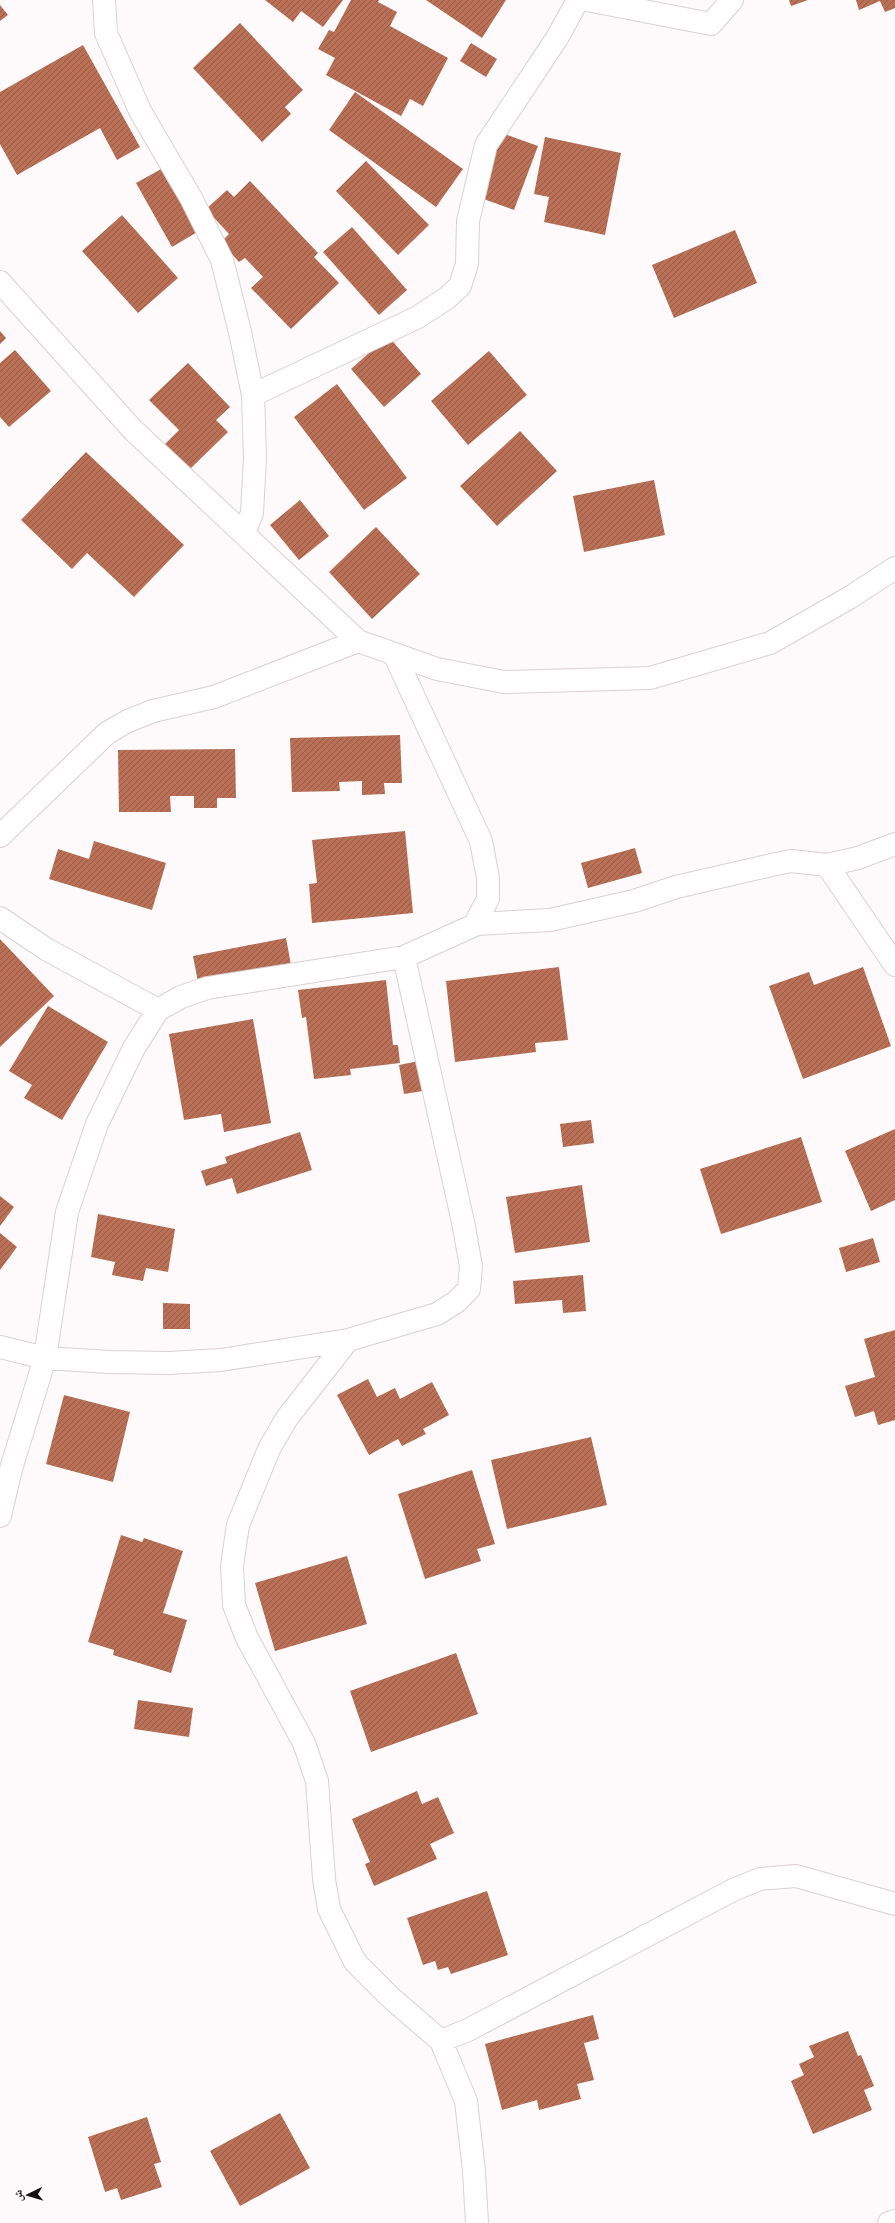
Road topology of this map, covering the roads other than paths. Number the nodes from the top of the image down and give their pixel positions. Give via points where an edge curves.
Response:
1 (104, 0) edge
2 (578, 0) edge
3 (588, 0) edge
4 (732, 0) edge
5 (0, 282) edge
6 (253, 395) junction
7 (244, 533) junction
8 (895, 568) edge
9 (358, 641) junction
10 (395, 656) junction
11 (0, 836) edge
12 (895, 844) edge
13 (827, 866) junction
14 (0, 918) edge
15 (476, 924) junction
16 (404, 957) junction
17 (895, 965) edge
18 (158, 1010) junction
19 (348, 1340) junction
20 (0, 1347) edge
21 (44, 1358) junction
22 (0, 1516) edge
23 (895, 1904) edge
24 (441, 2041) junction
25 (895, 2221) edge
26 (477, 2223) edge
27 (889, 2223) edge

1 - 6 street via 106,33 140,111 191,198 222,260
2 - 6 street via 558,38 486,145 468,221 467,264 460,286 418,317
3 - 4 street via 711,24
5 - 7 street via 133,430
6 - 7 street via 255,458 252,513
7 - 9 street
8 - 10 street via 849,598 770,642 650,678 504,682 437,669
9 - 10 street
9 - 11 street via 214,697 153,711 128,720 108,733
10 - 15 street via 481,841 488,878 488,899
12 - 13 street
13 - 15 street via 791,861 676,887 634,901 550,920
13 - 17 street
14 - 18 street via 46,949
15 - 16 street
16 - 18 street via 207,988 181,997
16 - 19 street via 463,1222 471,1266 469,1289 456,1302 437,1314
18 - 21 street via 134,1048 97,1124 70,1204
19 - 21 street via 221,1360 131,1362
19 - 24 street via 287,1418 269,1449 253,1485 238,1525 232,1566 234,1605 247,1638 304,1743 317,1781 324,1880 329,1909 355,1962 390,1997
20 - 21 street
21 - 22 street via 11,1469
23 - 24 street via 796,1876 760,1879 733,1890 468,2030
24 - 26 street via 466,2101
25 - 27 street

